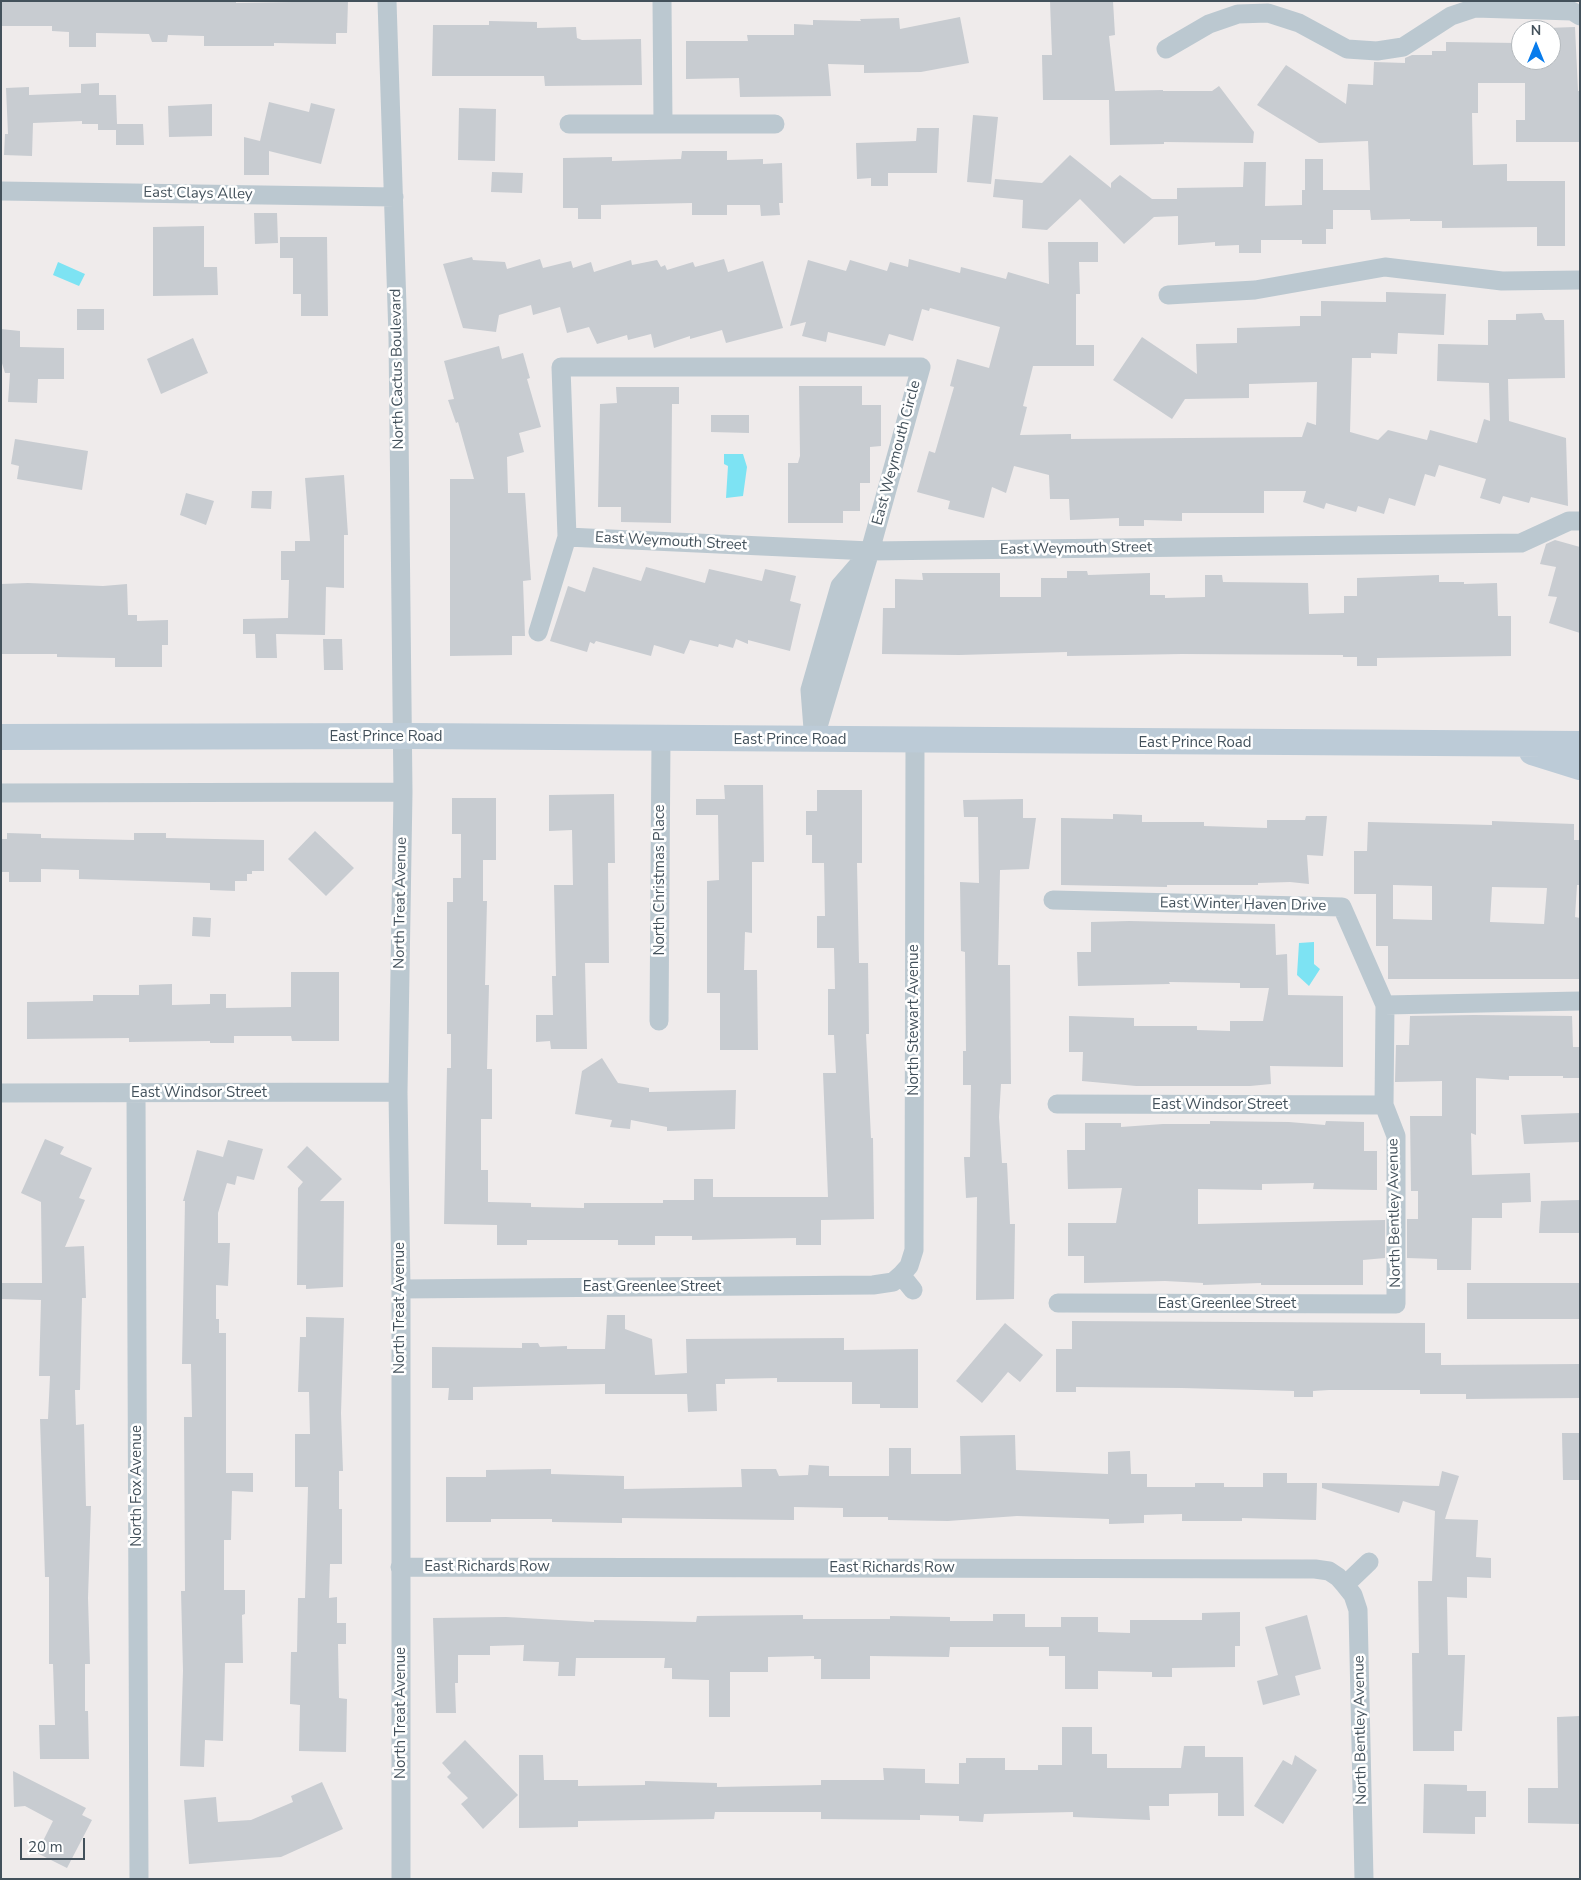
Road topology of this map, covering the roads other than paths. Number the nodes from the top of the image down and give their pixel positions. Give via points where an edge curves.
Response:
1 (388, 1) edge
2 (662, 1) edge
3 (1580, 16) edge
4 (1166, 49) dead end
5 (569, 124) dead end
6 (663, 124) junction
7 (775, 124) dead end
8 (1, 191) edge
9 (394, 197) junction
10 (1580, 280) edge
11 (1168, 295) dead end
12 (1580, 521) edge
13 (567, 537) junction
14 (870, 551) junction
15 (538, 632) dead end
16 (1, 737) edge
17 (401, 737) junction
18 (661, 739) junction
19 (814, 740) junction
20 (915, 741) junction
21 (1510, 744) junction
22 (1580, 744) edge
23 (1580, 767) edge
24 (1, 792) edge
25 (403, 792) junction
26 (1053, 900) dead end
27 (1580, 1001) edge
28 (1385, 1005) junction
29 (659, 1021) dead end
30 (398, 1092) junction
31 (1, 1093) edge
32 (136, 1093) junction
33 (1057, 1104) dead end
34 (1384, 1105) junction
35 (901, 1275) junction
36 (401, 1289) junction
37 (913, 1290) dead end
38 (1058, 1303) dead end
39 (1396, 1304) joint
40 (1369, 1562) dead end
41 (400, 1567) junction
42 (1345, 1585) junction
43 (139, 1879) edge
44 (401, 1879) edge
45 (1364, 1879) edge

1 - 9 street, North Cactus Boulevard
2 - 6 street
3 - 4 street via 1572,11 1475,8 1451,16 1403,47 1377,51 1347,49 1300,23 1268,13 1238,14 1209,24
5 - 6 street
6 - 7 street
8 - 9 street, East Clays Alley
9 - 17 street, North Cactus Boulevard
10 - 11 street via 1502,281 1385,267 1255,290
12 - 14 street, East Weymouth Street via 1569,521 1521,543
13 - 14 street, East Weymouth Street
13 - 14 street, East Weymouth Circle via 561,367 920,367
13 - 15 street
14 - 19 street via 840,586 810,690
16 - 17 main road, East Prince Road
17 - 18 main road, East Prince Road
17 - 25 street, North Treat Avenue
18 - 19 main road, East Prince Road
18 - 29 street, North Christmas Place
19 - 20 main road, East Prince Road
20 - 21 main road, East Prince Road
20 - 35 street, North Stewart Avenue via 914,1250 909,1266
21 - 22 main road, East Prince Road
21 - 23 main road
24 - 25 street
25 - 30 street, North Treat Avenue
26 - 28 street, East Winter Haven Drive via 1342,907
27 - 28 street
28 - 34 street, North Bentley Avenue
30 - 32 street, East Windsor Street
30 - 36 street, North Treat Avenue
31 - 32 street, East Windsor Street
32 - 43 street, North Fox Avenue
33 - 34 street, East Windsor Street
34 - 39 street, North Bentley Avenue via 1396,1136
35 - 36 street, East Greenlee Street via 893,1282 873,1286
35 - 37 street
36 - 41 street, North Treat Avenue
38 - 39 street, East Greenlee Street
40 - 42 street
41 - 42 street, East Richards Row via 1315,1569 1329,1571
41 - 44 street, North Treat Avenue
42 - 45 street, North Bentley Avenue via 1358,1610

